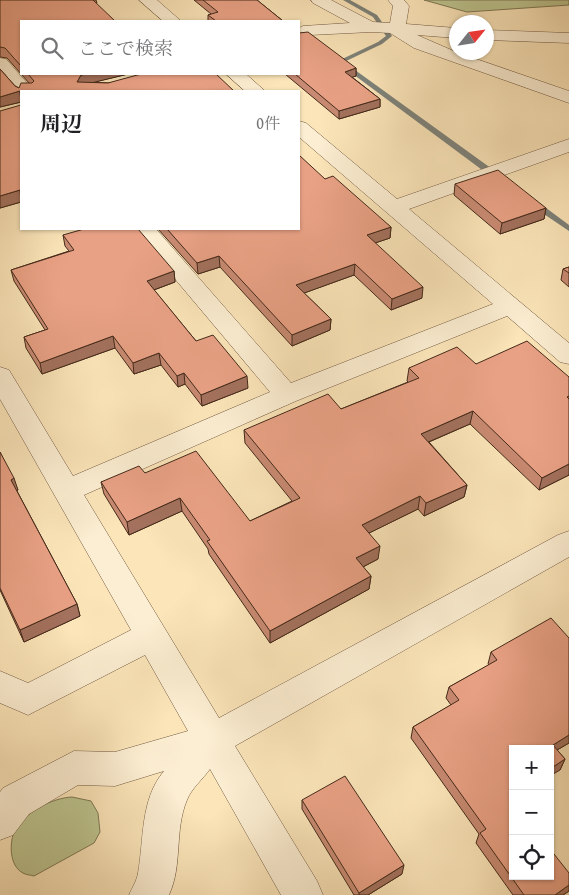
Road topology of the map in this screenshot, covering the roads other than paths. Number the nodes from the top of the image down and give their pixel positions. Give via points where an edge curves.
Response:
1 (147, 0) edge
2 (319, 0) edge
3 (396, 0) edge
4 (172, 20) edge
5 (371, 28) junction
6 (397, 31) junction
7 (300, 33) edge
8 (449, 33) edge
9 (494, 34) edge
10 (569, 38) edge
11 (0, 63) edge
12 (236, 75) edge
13 (24, 90) edge
14 (255, 90) edge
15 (569, 97) edge
16 (300, 128) edge
17 (568, 146) edge
18 (394, 207) junction
19 (145, 230) edge
20 (509, 306) junction
21 (569, 356) edge
22 (0, 376) edge
23 (288, 395) junction
24 (67, 490) junction
25 (569, 543) edge
26 (151, 636) junction
27 (0, 686) edge
28 (212, 740) junction
29 (0, 822) edge
30 (149, 895) edge
31 (303, 895) edge

1 - 4 street
2 - 5 street
3 - 6 street via 401,6
5 - 6 street
5 - 7 street
6 - 8 street
6 - 15 street via 420,44
9 - 10 street
11 - 13 street
12 - 14 street
16 - 18 street
17 - 18 street
18 - 20 street
19 - 23 street
20 - 21 street
20 - 23 street
22 - 24 street
23 - 24 street
24 - 26 street
25 - 28 street
26 - 27 street via 28,700
26 - 28 street
28 - 29 street via 115,770 74,768 16,801
28 - 30 street via 172,789 162,820 157,878
28 - 31 street

